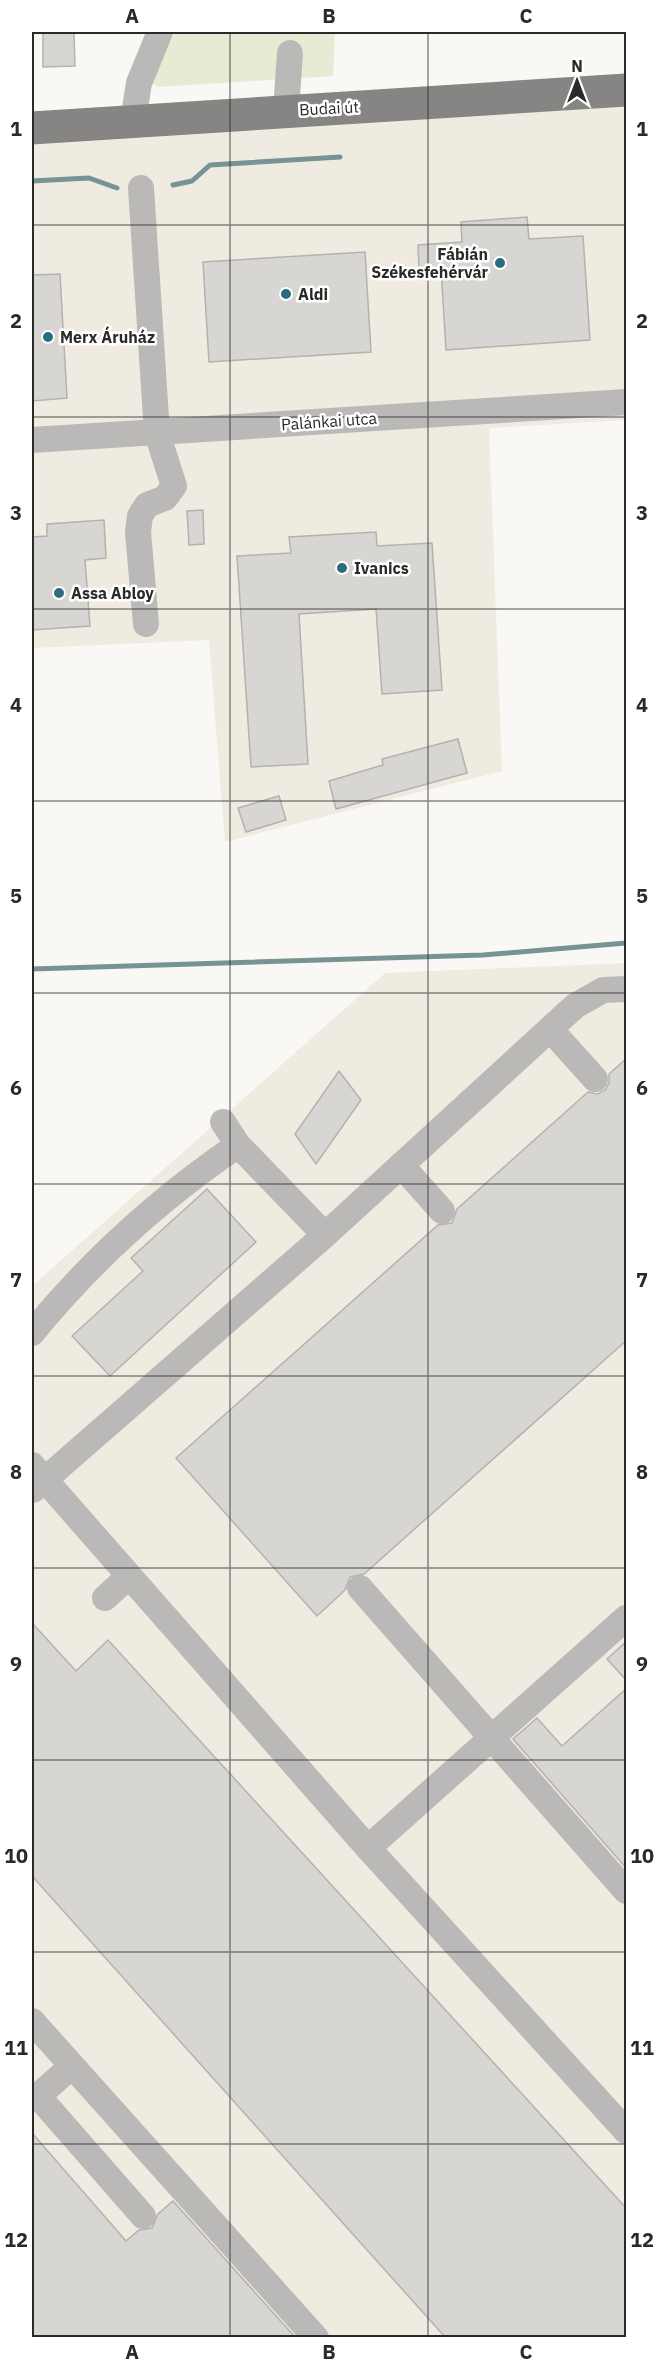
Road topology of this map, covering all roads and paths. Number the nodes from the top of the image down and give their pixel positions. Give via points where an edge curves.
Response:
1 (159, 32) edge
2 (290, 53) dead end
3 (627, 90) edge
4 (286, 111) junction
5 (133, 120) junction
6 (32, 128) edge
7 (141, 188) dead end
8 (627, 402) edge
9 (158, 432) junction
10 (32, 441) edge
11 (146, 624) dead end
12 (627, 989) edge
13 (550, 1029) junction
14 (595, 1080) dead end
15 (223, 1122) dead end
16 (238, 1145) junction
17 (401, 1165) junction
18 (442, 1211) dead end
19 (325, 1234) junction
20 (32, 1334) edge
21 (36, 1479) edge
22 (129, 1576) junction
23 (360, 1588) dead end
24 (105, 1598) dead end
25 (627, 1618) edge
26 (491, 1739) junction
27 (368, 1848) junction
28 (627, 1891) edge
29 (32, 2021) edge
30 (72, 2066) junction
31 (627, 2131) edge
32 (143, 2216) dead end
33 (316, 2337) edge

1 - 5 street via 140,83
2 - 4 street
3 - 4 main road, Budai út
4 - 5 main road, Budai út
5 - 6 main road, Budai út
7 - 9 street
8 - 9 street, Palánkai utca
9 - 10 street, Palánkai utca
9 - 11 street via 174,486 165,498 147,505 140,516
12 - 13 street via 603,990 591,996
13 - 14 street
13 - 17 street
15 - 16 street
16 - 19 street
16 - 20 street via 193,1175 68,1289
17 - 18 street
17 - 19 street
19 - 21 street
21 - 22 street
22 - 24 street
22 - 27 street
23 - 26 street
25 - 26 street
26 - 27 street
26 - 28 street
27 - 31 street
29 - 30 street
30 - 32 street via 38,2096
30 - 33 street

